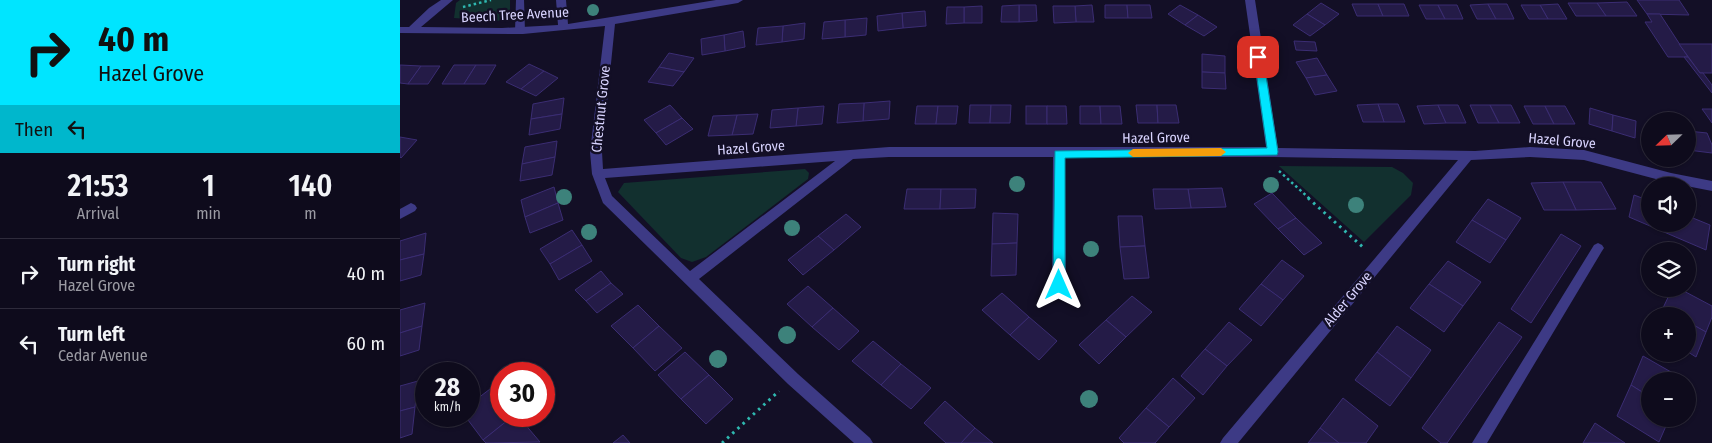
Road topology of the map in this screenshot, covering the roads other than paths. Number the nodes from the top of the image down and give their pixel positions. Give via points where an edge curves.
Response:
1 (448, 0) edge
2 (520, 0) edge
3 (560, 0) edge
4 (738, 0) edge
5 (1250, 0) edge
6 (610, 22) junction
7 (562, 28) junction
8 (400, 30) edge
9 (412, 30) junction
10 (520, 31) junction
11 (1273, 152) junction
12 (1059, 154) junction
13 (1468, 156) junction
14 (848, 157) junction
15 (598, 174) junction
16 (1712, 186) edge
17 (411, 208) dead end
18 (400, 214) edge
19 (1598, 248) dead end
20 (689, 279) junction
21 (1059, 285) dead end
22 (865, 443) edge
23 (1228, 443) edge
24 (1479, 443) edge

1 - 9 street
2 - 10 lane
3 - 7 street
4 - 6 street, Beech Tree Avenue
5 - 11 street
6 - 7 street, Beech Tree Avenue
6 - 15 street, Chestnut Grove via 596,152
7 - 10 street, Beech Tree Avenue
8 - 9 street, Beech Tree Avenue
9 - 10 street, Beech Tree Avenue
11 - 12 street, Hazel Grove
11 - 13 street, Hazel Grove
12 - 14 street, Hazel Grove via 889,152
12 - 21 street
13 - 16 street, Hazel Grove via 1530,152 1584,155
13 - 23 street, Alder Grove
14 - 15 street, Hazel Grove
14 - 20 street
15 - 20 street, Chestnut Grove via 607,199
17 - 18 lane
19 - 24 lane
20 - 22 street, Chestnut Grove

